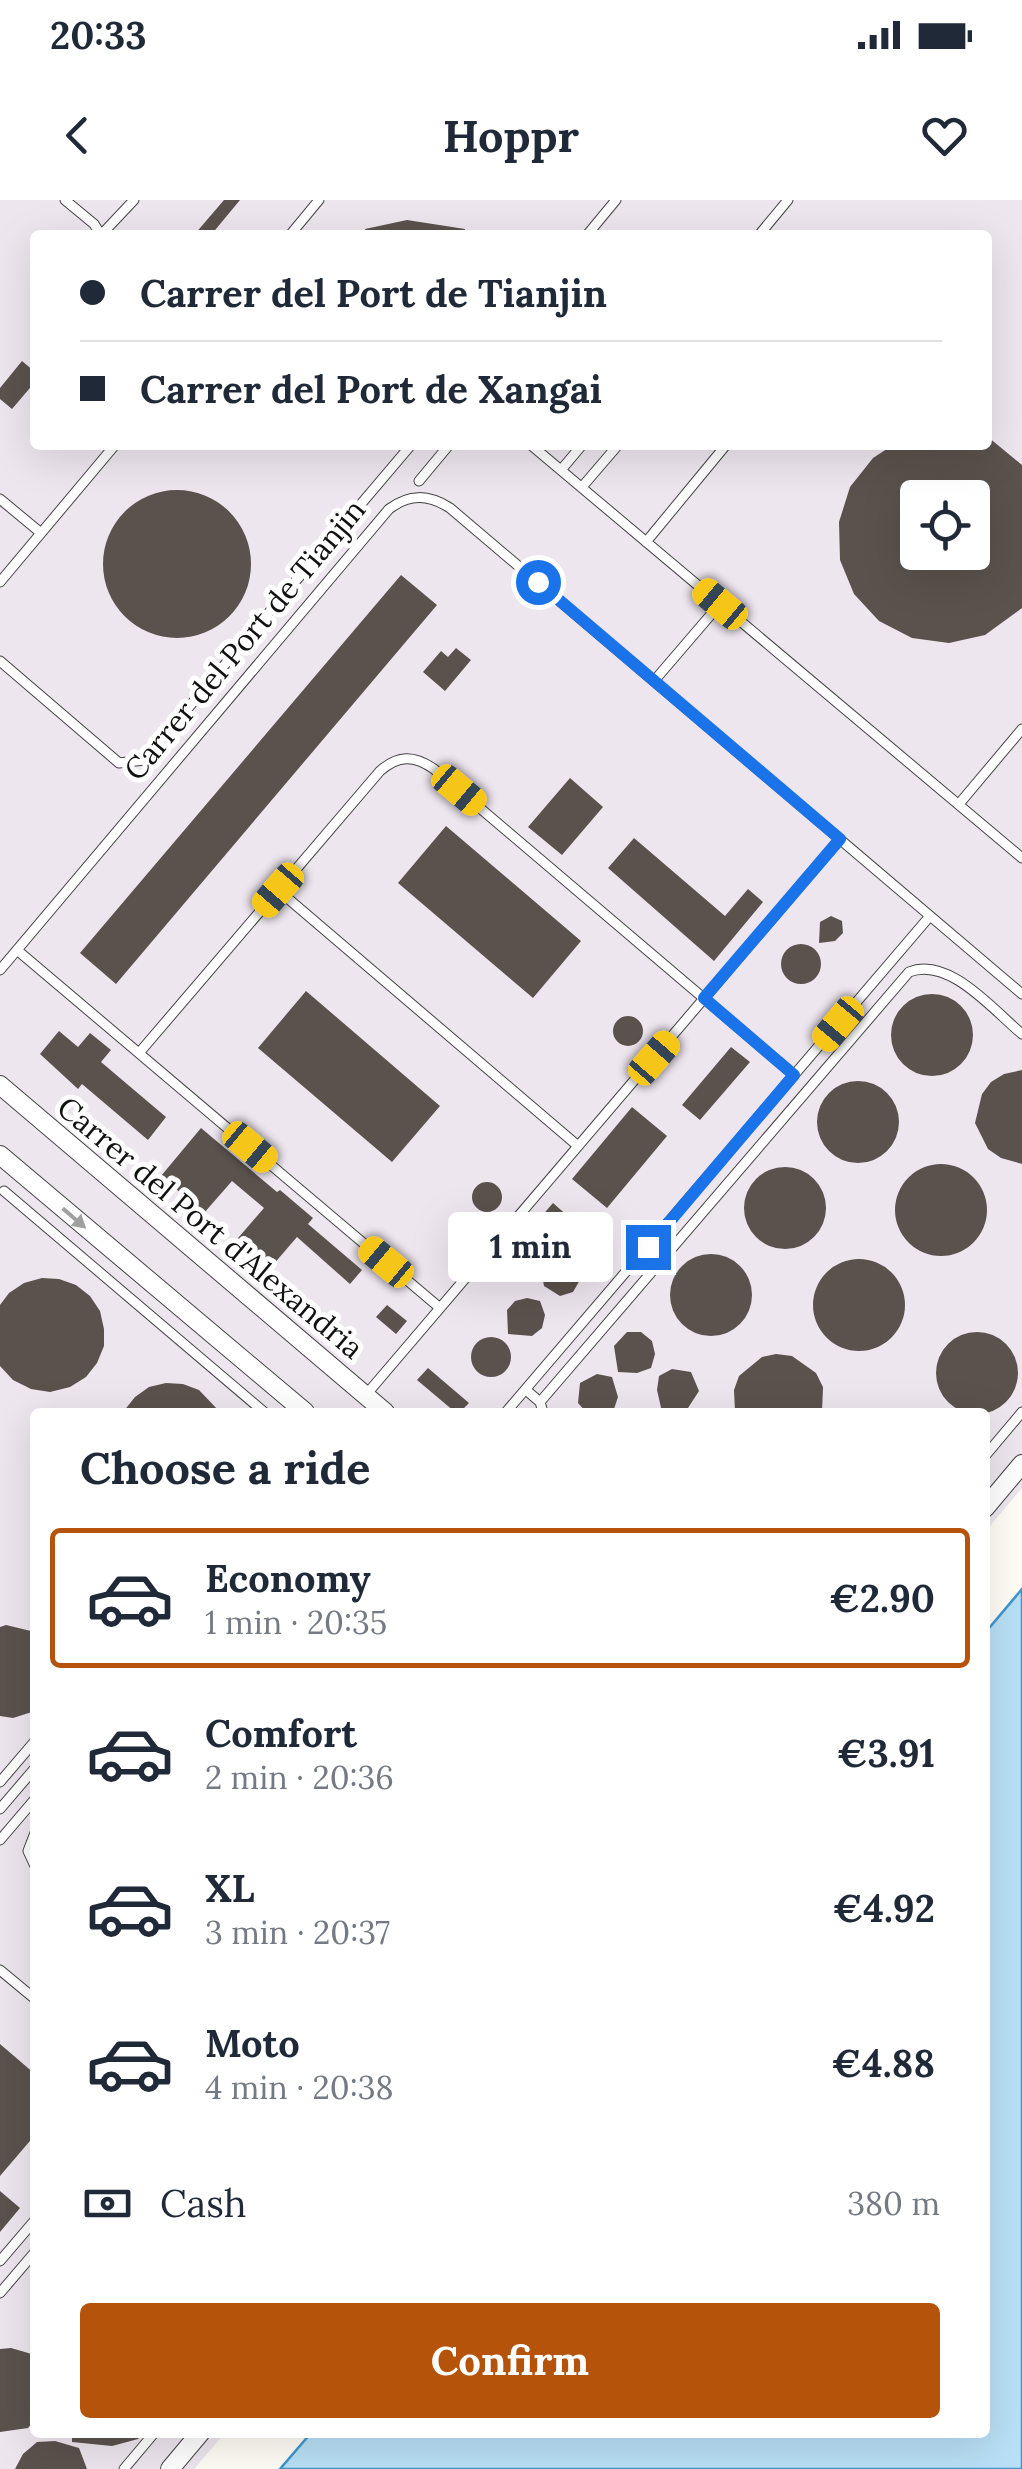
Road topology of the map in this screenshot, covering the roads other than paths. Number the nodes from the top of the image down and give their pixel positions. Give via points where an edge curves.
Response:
1 (65, 200) edge
2 (134, 200) edge
3 (319, 200) edge
4 (616, 200) edge
5 (788, 200) edge
6 (98, 230) edge
7 (106, 230) edge
8 (294, 230) edge
9 (591, 230) edge
10 (763, 230) edge
11 (111, 450) edge
12 (406, 450) edge
13 (446, 450) edge
14 (537, 450) edge
15 (578, 450) edge
16 (614, 450) edge
17 (722, 450) edge
18 (561, 470) junction
19 (419, 481) dead end
20 (582, 487) junction
21 (0, 498) edge
22 (41, 533) junction
23 (646, 542) junction
24 (0, 582) edge
25 (720, 604) junction
26 (0, 661) edge
27 (654, 682) junction
28 (1022, 729) edge
29 (959, 804) junction
30 (840, 839) junction
31 (1022, 858) edge
32 (278, 890) junction
33 (930, 916) junction
34 (17, 950) junction
35 (0, 970) edge
36 (1022, 994) edge
37 (704, 998) junction
38 (1022, 1034) edge
39 (139, 1053) junction
40 (794, 1075) junction
41 (0, 1085) edge
42 (578, 1146) junction
43 (0, 1155) edge
44 (20, 1172) junction
45 (2, 1193) edge
46 (440, 1308) junction
47 (526, 1390) junction
48 (365, 1396) junction
49 (542, 1407) edge
50 (259, 1408) edge
51 (298, 1408) edge
52 (380, 1408) edge
53 (510, 1408) edge
54 (1022, 1412) edge
55 (990, 1450) edge
56 (1022, 1464) edge
57 (990, 1502) edge
58 (30, 1747) edge
59 (30, 1774) edge
60 (0, 1782) edge
61 (30, 1805) edge
62 (0, 1809) edge
63 (0, 1840) edge
64 (0, 1970) edge
65 (30, 1996) edge
66 (30, 2226) edge
67 (30, 2258) edge
68 (0, 2261) edge
69 (0, 2293) edge
70 (150, 2438) edge
71 (196, 2438) edge
72 (124, 2469) edge
73 (170, 2469) edge

1 - 6 lane
2 - 7 lane
3 - 8 lane
4 - 9 lane
5 - 10 lane
11 - 22 lane
12 - 26 lane via 144,760 119,763
13 - 19 lane
14 - 18 lane
15 - 18 lane
16 - 20 lane
17 - 23 lane
18 - 20 lane
20 - 23 lane
21 - 22 lane
22 - 24 lane
23 - 25 lane
25 - 27 lane
25 - 29 lane
27 - 30 lane, Carrer del Port de Tianjin
27 - 34 lane, Carrer del Port de Tianjin via 450,508 427,498 400,500
28 - 29 lane
29 - 31 lane
30 - 33 lane, Carrer del Port de Tianjin
30 - 37 lane
32 - 37 lane via 380,771 397,759 416,758
32 - 39 lane
32 - 42 lane
33 - 36 lane, Carrer del Port de Tianjin
33 - 40 lane
34 - 35 lane, Carrer del Port de Tianjin
34 - 39 lane
37 - 40 lane
37 - 42 lane
38 - 49 lane via 952,975 931,968 910,972
39 - 46 lane
40 - 47 lane
41 - 48 street, Carrer del Port d'Alexandria
42 - 46 lane
43 - 44 street
44 - 45 lane
44 -> 51 street
45 - 50 lane
46 - 48 lane
47 - 49 lane
47 - 53 lane
48 - 52 street, Carrer del Port d'Alexandria
54 - 55 lane
56 - 57 street
58 - 60 lane
59 - 62 lane
61 - 63 lane
64 - 65 lane
66 - 68 lane
67 - 69 lane
70 - 72 lane
71 - 73 street

